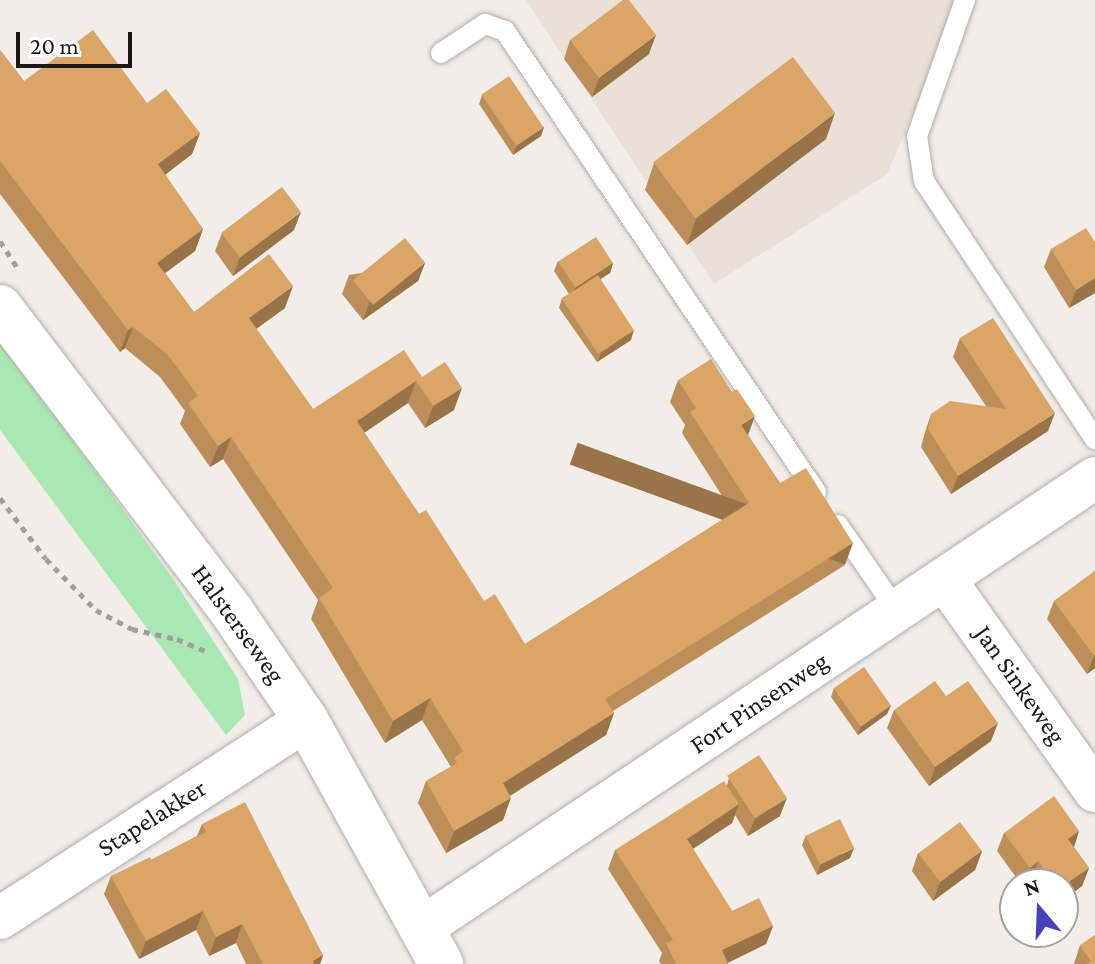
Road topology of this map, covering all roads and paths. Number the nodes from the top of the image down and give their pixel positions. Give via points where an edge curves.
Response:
1 (965, 0) edge
2 (441, 53) dead end
3 (0, 307) edge
4 (1095, 439) edge
5 (1095, 478) edge
6 (0, 498) edge
7 (945, 580) junction
8 (897, 611) junction
9 (217, 657) dead end
10 (306, 720) junction
11 (1095, 791) edge
12 (0, 918) edge
13 (432, 946) edge

1 - 4 lane via 917,136 924,181
2 - 8 lane via 485,24 505,31
3 - 10 main road, Halsterseweg via 232,612
5 - 7 street, Fort Pinsenweg
6 - 9 path, Halsterseweg via 46,559 96,610 132,629 177,639
7 - 8 street, Fort Pinsenweg
7 - 11 street, Jan Sinkeweg
8 - 13 street, Fort Pinsenweg
10 - 12 street, Stapelakker
10 - 13 main road, Halsterseweg

